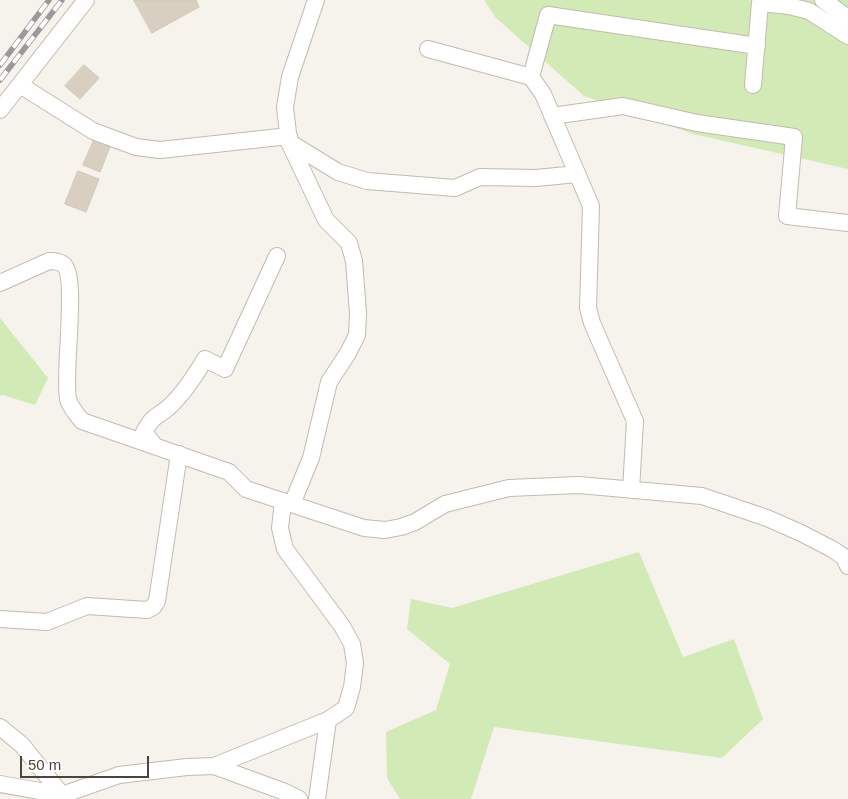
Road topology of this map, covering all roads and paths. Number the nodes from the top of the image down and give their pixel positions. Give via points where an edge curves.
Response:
1 (86, 0) edge
2 (316, 0) edge
3 (822, 0) edge
4 (848, 18) edge
5 (848, 36) edge
6 (757, 46) junction
7 (428, 49) dead end
8 (531, 77) junction
9 (20, 85) junction
10 (753, 85) dead end
11 (0, 110) edge
12 (552, 116) junction
13 (289, 139) junction
14 (577, 174) junction
15 (848, 223) edge
16 (277, 256) dead end
17 (0, 283) edge
18 (155, 446) junction
19 (179, 454) junction
20 (631, 490) junction
21 (287, 502) junction
22 (848, 566) edge
23 (0, 619) edge
24 (328, 720) junction
25 (0, 727) edge
26 (214, 766) junction
27 (0, 784) edge
28 (62, 795) junction
29 (299, 799) edge
30 (317, 799) edge

1 - 9 street
2 - 13 street via 290,78 285,107
3 - 4 street
5 - 6 street via 809,11 760,3
6 - 8 street via 548,15
6 - 10 street
7 - 8 street
8 - 12 street via 543,94
9 - 11 street
9 - 13 street via 93,131 136,147 160,150
12 - 14 street
12 - 15 street via 623,106 697,123 794,137 788,216
13 - 14 street via 338,172 367,180 455,188 480,177 536,178
13 - 21 street via 326,220 349,243 354,261 358,313 357,335 329,382 311,458
14 - 20 street via 591,206 588,308 635,421
16 - 18 street via 225,369 205,359 191,382 169,407 151,419 144,432
17 - 18 street via 50,261 64,265 69,273 70,291 68,400 74,412 82,421
18 - 19 street
19 - 21 street via 229,472 246,489
19 - 23 street via 157,601 153,607 147,610 87,606 47,622
20 - 21 street via 579,485 510,488 445,504 415,522 385,530 364,528
20 - 22 street via 702,496 767,518 832,548 844,557
21 - 24 street via 280,528 285,549 352,644 355,662 346,708
24 - 26 street
24 - 30 street
25 - 28 street via 22,745
26 - 28 street via 119,775
26 - 29 street
27 - 28 street

